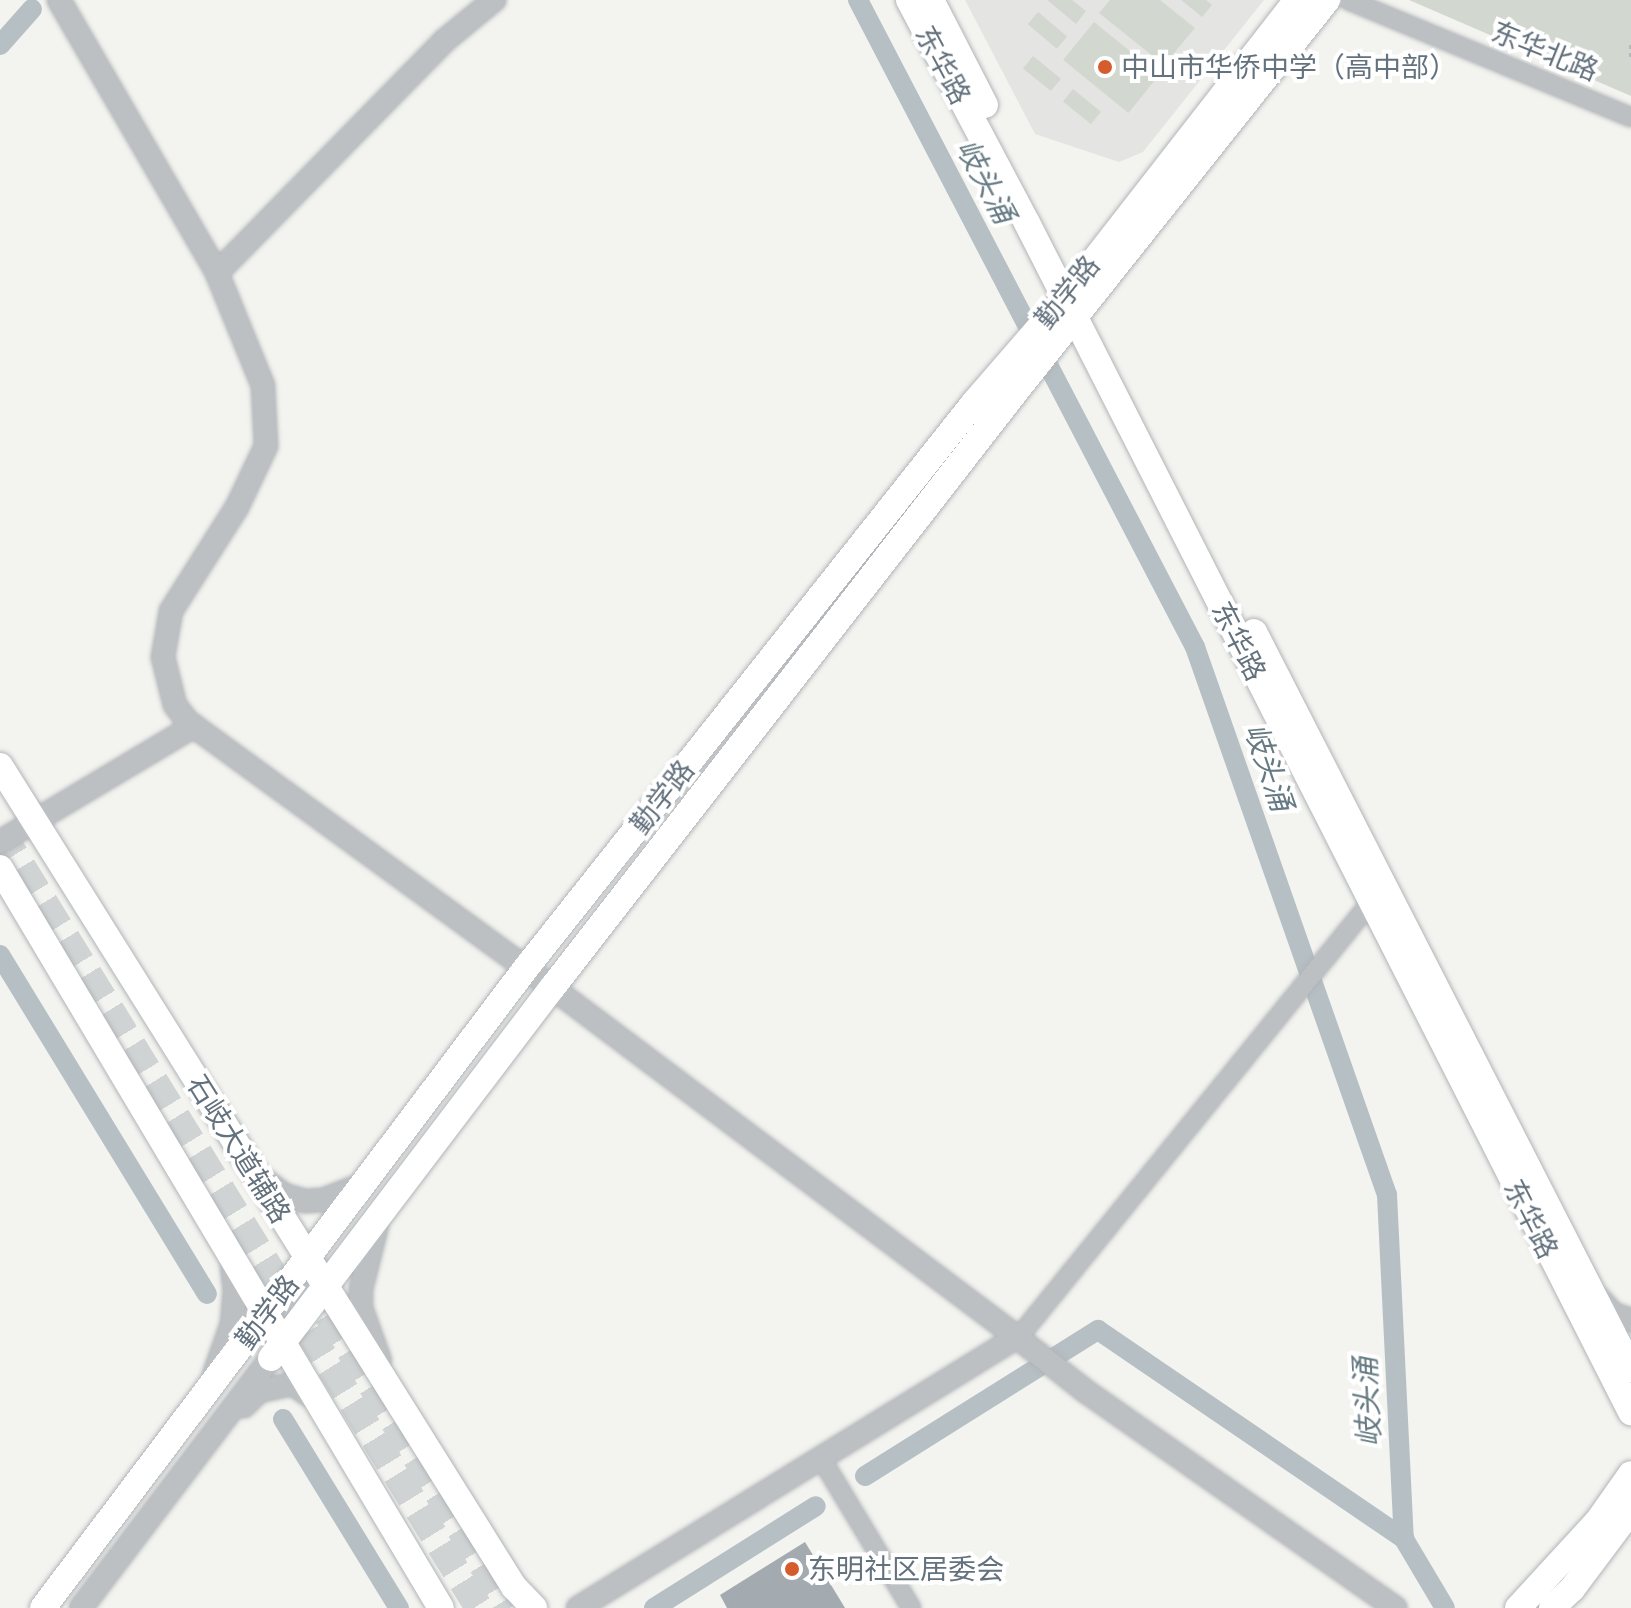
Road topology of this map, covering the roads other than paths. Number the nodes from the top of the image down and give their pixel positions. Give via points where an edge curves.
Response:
1 (494, 0) edge
2 (909, 0) edge
3 (931, 0) edge
4 (1297, 0) edge
5 (1327, 0) edge
6 (1348, 0) edge
7 (58, 1) edge
8 (1631, 117) edge
9 (217, 273) junction
10 (1076, 301) junction
11 (194, 726) junction
12 (0, 766) edge
13 (34, 820) junction
14 (0, 842) edge
15 (0, 868) edge
16 (1371, 902) junction
17 (526, 968) junction
18 (552, 988) junction
19 (254, 1173) junction
20 (364, 1184) junction
21 (379, 1216) junction
22 (231, 1255) junction
23 (308, 1259) junction
24 (1588, 1286) junction
25 (325, 1287) junction
26 (265, 1313) junction
27 (1631, 1320) edge
28 (1018, 1338) junction
29 (277, 1350) junction
30 (1631, 1369) edge
31 (207, 1391) junction
32 (393, 1396) junction
33 (318, 1401) junction
34 (1631, 1412) edge
35 (196, 1456) junction
36 (821, 1458) junction
37 (1631, 1474) edge
38 (1631, 1510) edge
39 (1563, 1580) junction
40 (43, 1608) edge
41 (81, 1608) edge
42 (441, 1608) edge
43 (534, 1608) edge
44 (578, 1608) edge
45 (911, 1608) edge
46 (1395, 1608) edge
47 (1518, 1608) edge
48 (1552, 1608) edge

1 - 9 street via 444,41
2 - 10 main road, 东华路
3 - 10 main road, 东华路
4 - 10 main road, 勤学路
5 - 10 main road, 勤学路
6 - 8 street, 东华北路
7 - 9 street
9 - 11 street via 263,386 266,446 237,507 171,611 163,657 175,705
10 - 16 main road, 东华路
10 - 17 main road, 勤学路 via 1005,367
10 - 18 main road, 勤学路 via 1016,391
10 - 24 main road, 东华路
11 - 13 street
11 - 17 street
12 - 13 main road, 石岐大道辅路
13 - 14 street
13 - 19 main road, 石岐大道辅路
15 - 22 main road
16 - 28 street
16 - 34 main road, 东华路
17 - 18 street
17 - 20 main road, 勤学路
18 - 21 main road, 勤学路
18 - 28 street
19 - 20 street via 284,1195 305,1201 323,1200
19 - 23 main road, 石岐大道辅路
20 - 23 main road, 勤学路
21 - 25 main road, 勤学路
21 - 32 street via 361,1308
22 - 26 main road
22 - 31 street via 232,1324
23 - 25 main road, 石岐大道辅路
23 - 26 main road, 勤学路
24 - 27 street via 1613,1314
24 - 30 main road, 东华路
25 - 29 main road, 勤学路
25 - 32 main road, 石岐大道辅路
26 - 29 main road
26 - 31 main road, 勤学路
28 - 36 street
28 - 46 street
29 - 33 main road
29 - 35 street
31 - 40 main road, 勤学路
32 - 43 main road, 石岐大道辅路 via 514,1587
33 - 35 street via 293,1384 259,1391
33 - 42 main road
35 - 41 street
36 - 44 street
36 - 45 street
37 - 39 main road
38 - 39 main road
39 - 47 main road
39 - 48 main road

